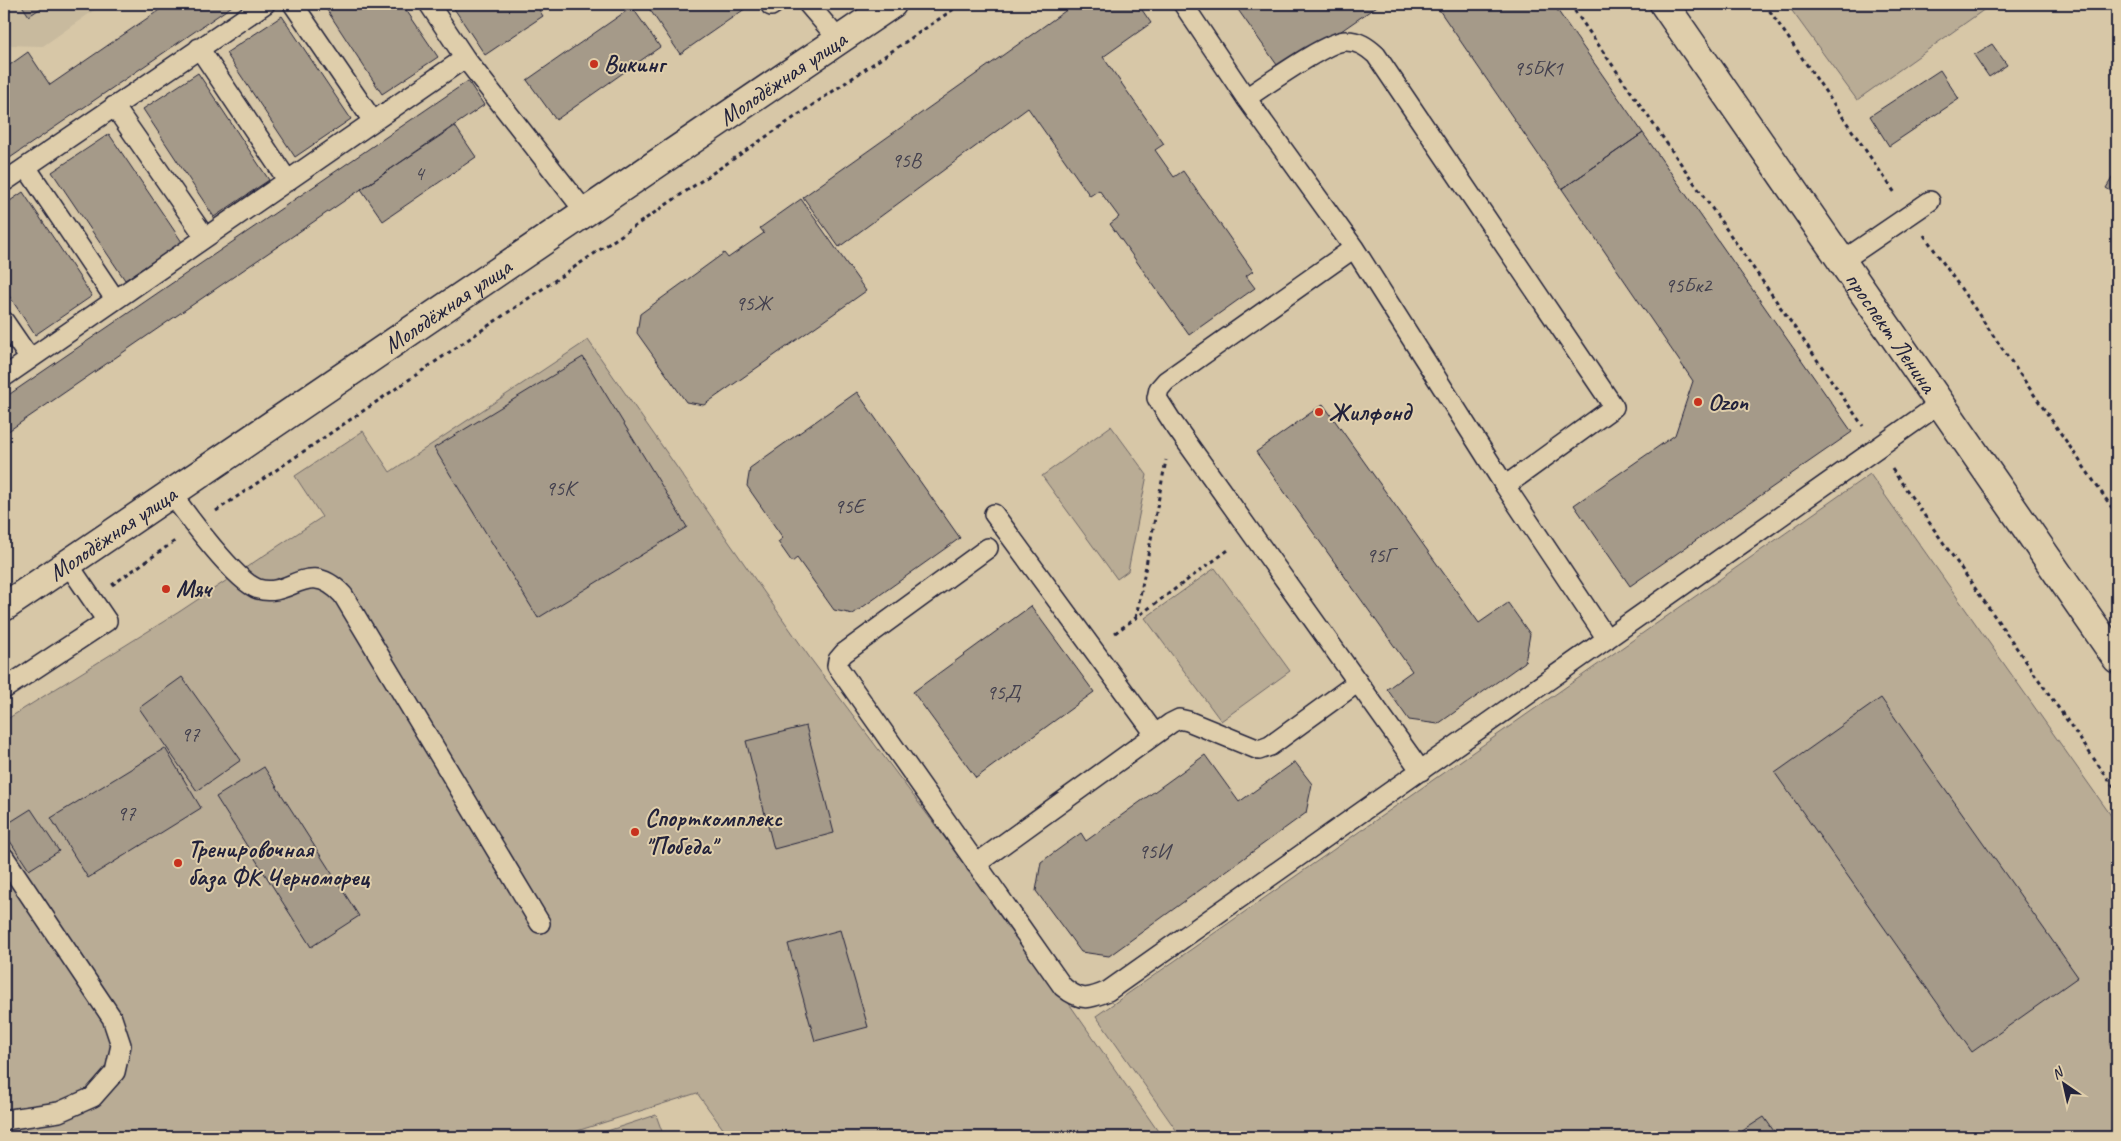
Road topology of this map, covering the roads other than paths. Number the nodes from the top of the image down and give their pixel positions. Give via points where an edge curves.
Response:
1 (265, 4) edge
2 (293, 4) edge
3 (429, 4) edge
4 (808, 4) edge
5 (892, 4) edge
6 (1183, 4) edge
7 (1664, 4) edge
8 (839, 40) junction
9 (199, 48) junction
10 (465, 58) junction
11 (1246, 98) junction
12 (114, 106) junction
13 (374, 121) junction
14 (26, 167) junction
15 (288, 180) junction
16 (4, 182) edge
17 (1930, 201) dead end
18 (586, 213) junction
19 (206, 237) junction
20 (1354, 248) junction
21 (1842, 260) junction
22 (115, 299) junction
23 (4, 321) edge
24 (30, 359) junction
25 (4, 377) edge
26 (1940, 403) junction
27 (1505, 486) junction
28 (171, 493) junction
29 (994, 514) dead end
30 (988, 548) dead end
31 (68, 564) junction
32 (4, 607) edge
33 (1607, 639) junction
34 (2117, 659) edge
35 (1358, 682) junction
36 (4, 689) edge
37 (1155, 734) junction
38 (1420, 770) junction
39 (4, 857) edge
40 (976, 864) junction
41 (540, 923) dead end
42 (4, 1120) edge

1 - 9 lane
2 - 13 lane
3 - 10 lane
4 - 8 lane
5 - 8 street, Молодёжная улица
6 - 11 lane
7 - 21 street, проспект Ленина
8 - 18 street, Молодёжная улица
9 - 12 lane
9 - 15 lane
10 - 13 lane
10 - 18 lane
11 - 20 lane
11 - 27 lane via 1327,47 1345,40 1363,44 1376,56 1614,407
12 - 14 lane
12 - 19 lane
13 - 15 lane
14 - 16 lane
14 - 22 lane
15 - 19 lane
17 - 21 lane
18 - 28 street, Молодёжная улица
19 - 22 lane
20 - 27 lane
20 - 35 lane via 1166,381 1157,398
21 - 26 street, проспект Ленина
22 - 24 lane
23 - 24 lane
24 - 25 lane
26 - 33 lane
26 - 34 street, проспект Ленина
27 - 33 lane
28 - 31 street, Молодёжная улица
28 - 41 lane via 195,526 244,581 258,589 272,590 317,578 332,583 343,595
29 - 37 lane
30 - 40 lane via 844,653 837,666
31 - 32 street, Молодёжная улица
31 - 36 lane via 107,621
33 - 38 lane
35 - 37 lane via 1270,746 1259,750 1179,719
35 - 38 lane
37 - 40 lane
38 - 40 lane via 1108,991 1092,999 1074,996 1064,987
39 - 42 lane via 112,1018 121,1045 115,1072 93,1097 59,1112

